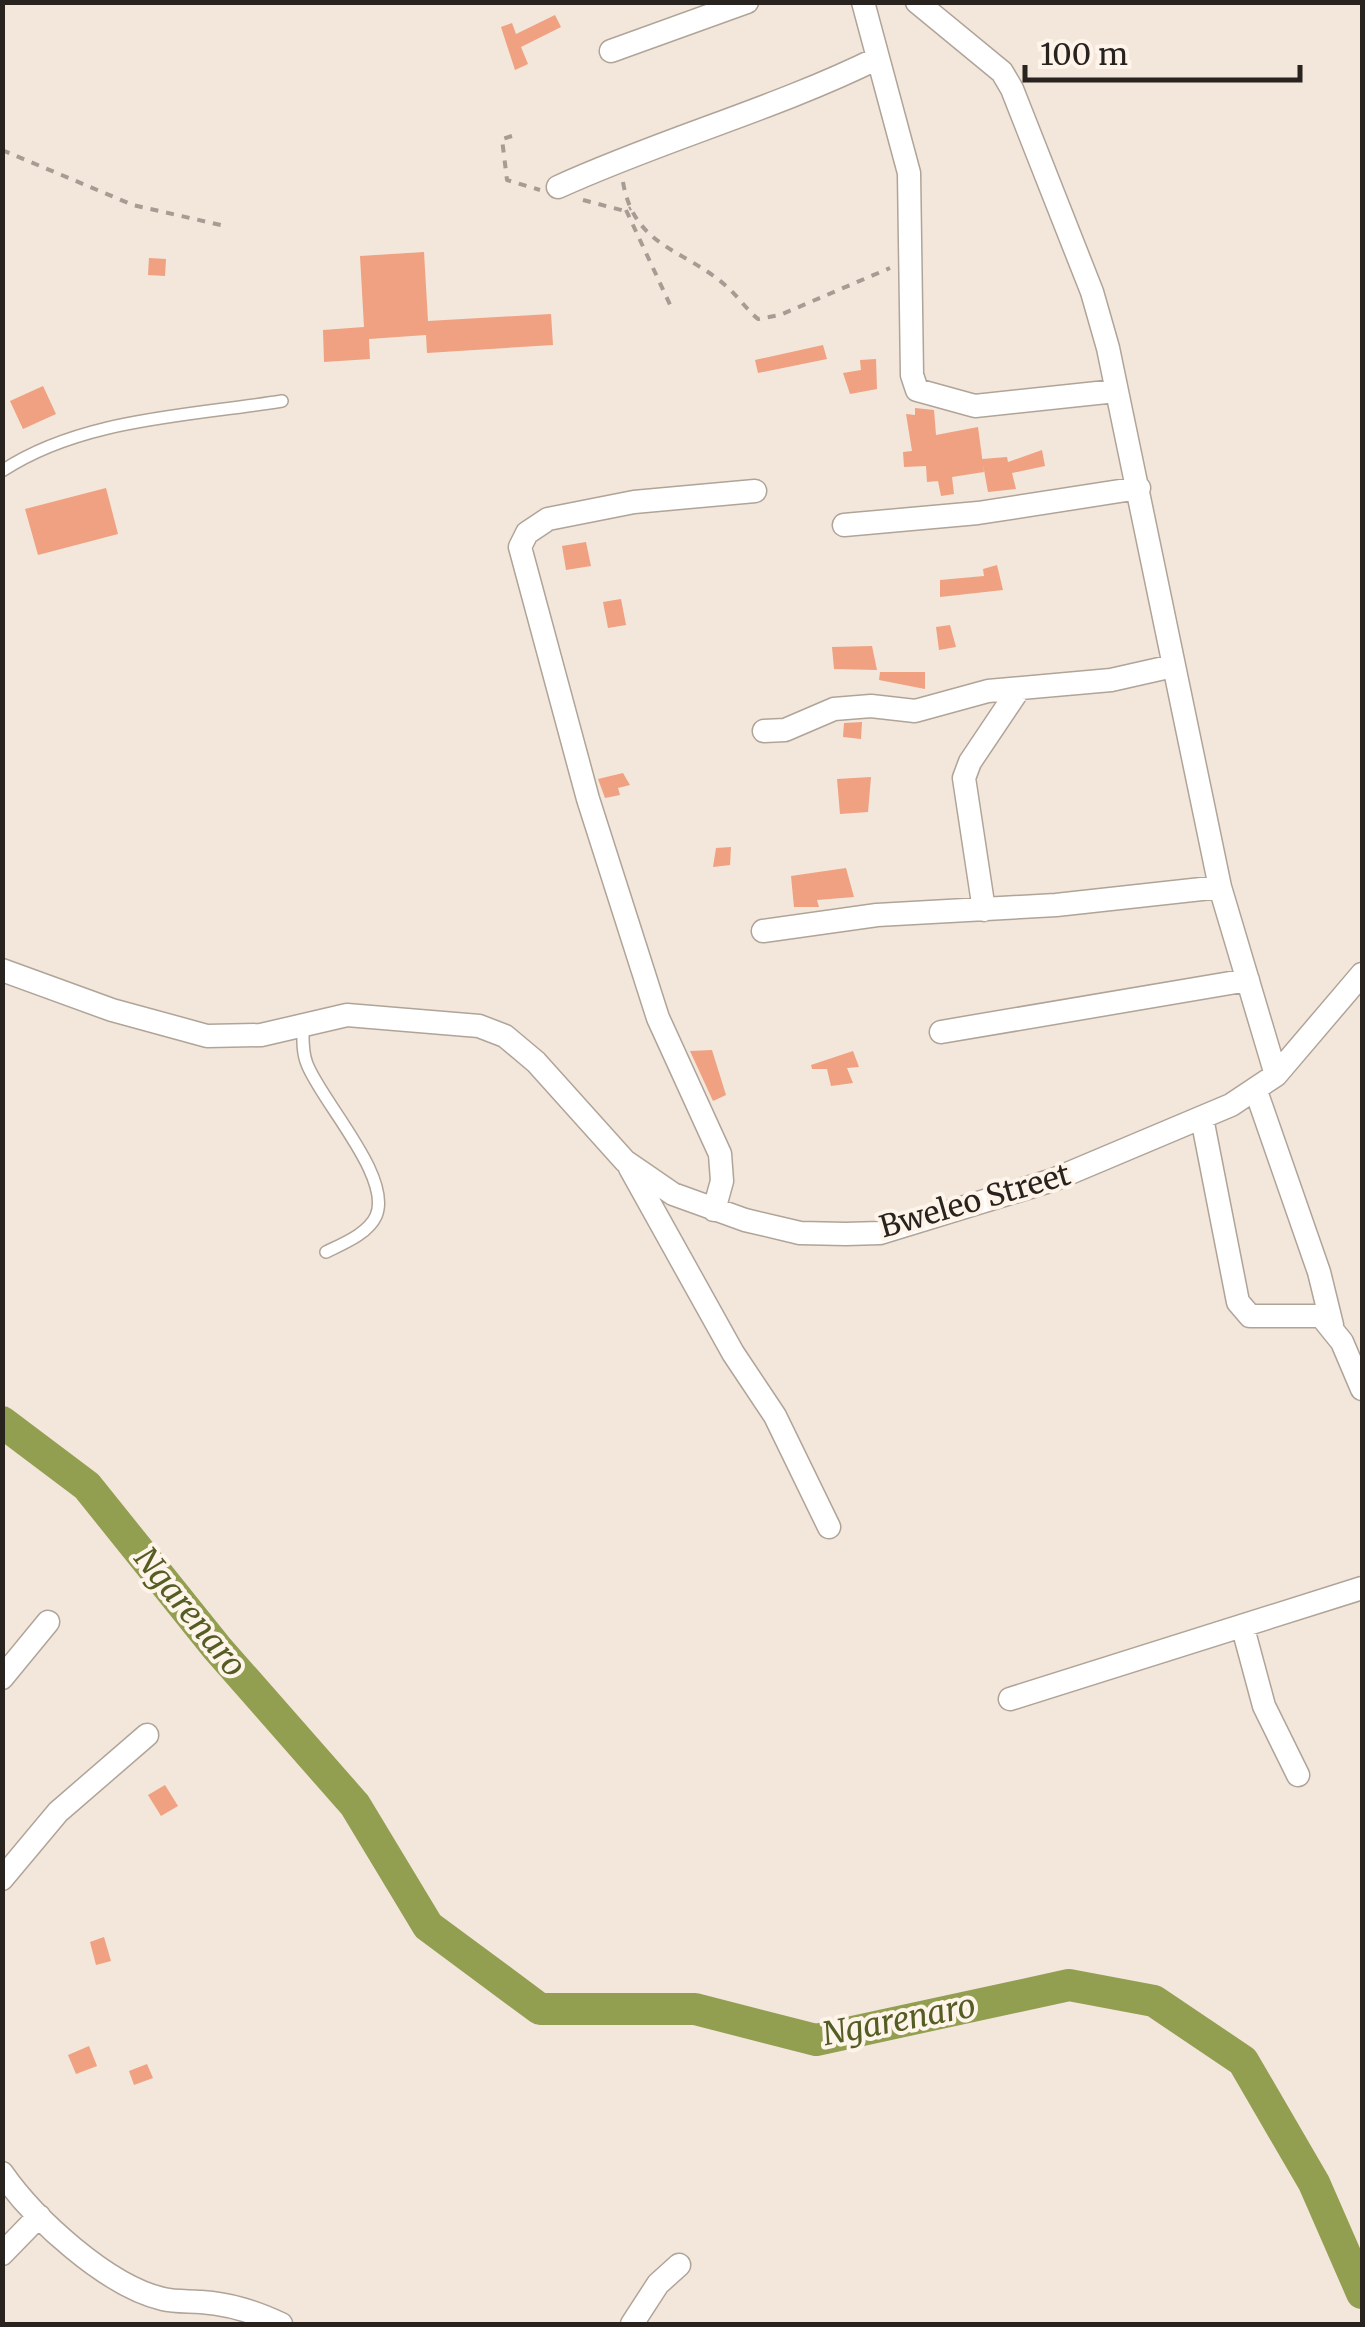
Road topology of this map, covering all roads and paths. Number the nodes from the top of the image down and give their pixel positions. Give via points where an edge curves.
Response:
1 (693, 2) edge
2 (746, 2) edge
3 (862, 2) edge
4 (929, 6) edge
5 (719, 14) junction
6 (610, 51) dead end
7 (878, 58) junction
8 (2, 150) edge
9 (621, 158) junction
10 (558, 186) dead end
11 (626, 210) dead end
12 (225, 226) dead end
13 (913, 259) junction
14 (673, 311) dead end
15 (1116, 391) junction
16 (282, 402) dead end
17 (2, 471) edge
18 (1140, 488) junction
19 (755, 491) dead end
20 (844, 525) dead end
21 (1173, 666) junction
22 (1018, 689) junction
23 (764, 731) dead end
24 (1220, 887) junction
25 (984, 910) junction
26 (763, 932) dead end
27 (2, 970) edge
28 (1362, 974) edge
29 (1248, 980) junction
30 (303, 1026) junction
31 (941, 1032) dead end
32 (1276, 1075) junction
33 (1256, 1091) junction
34 (1202, 1118) junction
35 (626, 1161) junction
36 (714, 1210) junction
37 (326, 1252) dead end
38 (1332, 1325) junction
39 (1362, 1389) edge
40 (829, 1528) dead end
41 (1362, 1588) edge
42 (48, 1622) dead end
43 (1243, 1628) junction
44 (2, 1678) edge
45 (1010, 1700) dead end
46 (147, 1735) dead end
47 (1298, 1775) dead end
48 (2, 1879) edge
49 (2, 2173) edge
50 (39, 2216) junction
51 (2, 2254) edge
52 (679, 2266) dead end
53 (282, 2324) edge
54 (632, 2324) edge

1 - 5 street
2 - 5 street
3 - 7 street
4 - 15 street via 1002,72 1019,101 1092,292
5 - 6 street
7 - 9 street
7 - 13 street via 909,173
8 - 12 path via 133,205
9 - 10 street
9 - 13 path via 625,194 643,228 663,248 724,283 758,319
11 - 14 path
13 - 15 street via 917,390 975,406
15 - 18 street
16 - 17 lane via 119,425
18 - 20 street
18 - 21 street
19 - 36 street via 634,502 548,519 520,547 588,799 658,1018 720,1154
21 - 22 street
21 - 24 street
22 - 23 street via 915,711 834,709 785,730
22 - 25 street via 964,778
24 - 25 street
24 - 29 street
25 - 26 street via 877,915
27 - 30 street, Bweleo Street via 207,1036
28 - 32 street, Bweleo Street
29 - 31 street
29 - 32 street
30 - 35 street, Bweleo Street via 347,1016 479,1026 505,1036
30 - 37 lane via 306,1063 340,1115 378,1201 376,1218 362,1232
32 - 33 street, Bweleo Street
33 - 34 street, Bweleo Street
33 - 38 street
34 - 36 street, Bweleo Street via 1082,1170 880,1233 800,1232
34 - 38 street via 1238,1302 1250,1316 1306,1313
35 - 36 street, Bweleo Street via 672,1194
35 - 40 street via 775,1416
38 - 39 street
41 - 43 street
42 - 44 street
43 - 45 street
43 - 47 street via 1264,1706
46 - 48 street via 58,1812
49 - 50 street
50 - 51 street
50 - 53 street via 132,2287 164,2300 230,2304
52 - 54 street

